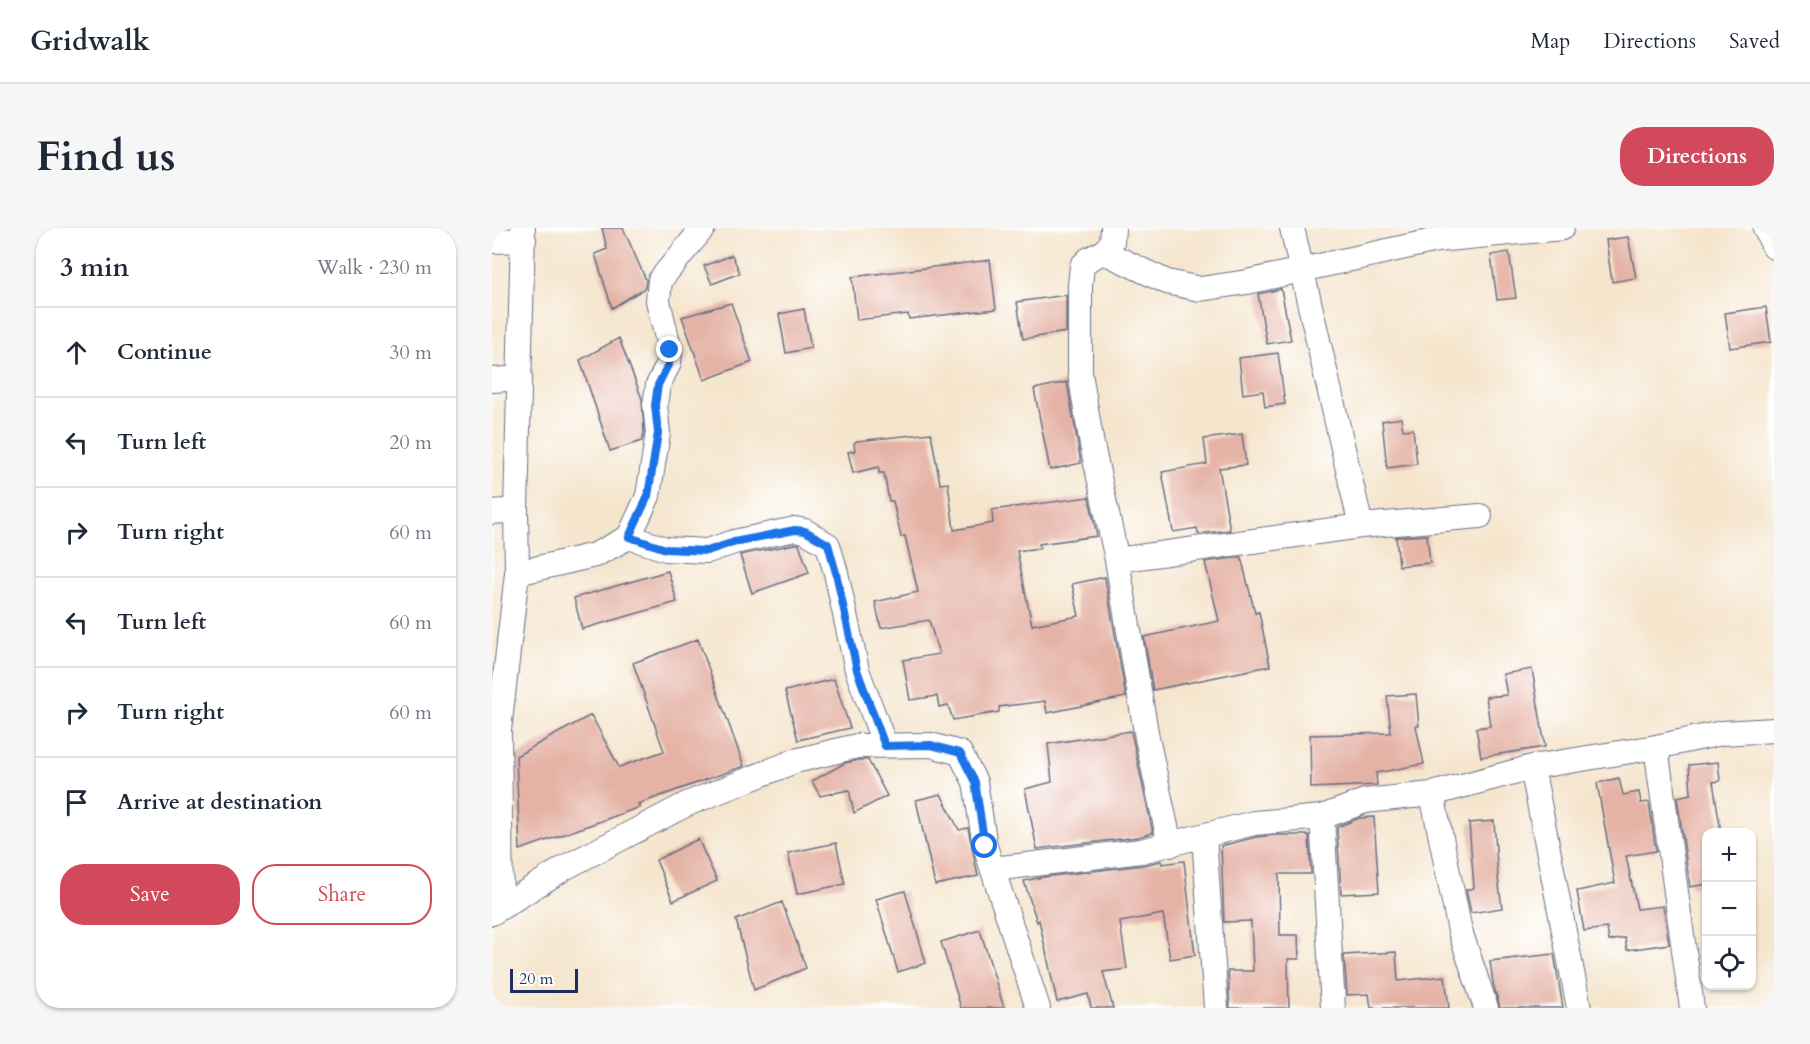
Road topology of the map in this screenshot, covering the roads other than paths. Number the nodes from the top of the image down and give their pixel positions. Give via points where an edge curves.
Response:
1 (703, 228) edge
2 (1113, 228) edge
3 (1292, 228) edge
4 (1562, 228) edge
5 (1765, 228) edge
6 (524, 234) edge
7 (492, 241) edge
8 (1774, 247) edge
9 (1104, 252) junction
10 (1300, 270) junction
11 (520, 378) junction
12 (492, 380) edge
13 (516, 510) junction
14 (492, 512) edge
15 (1480, 516) dead end
16 (1361, 526) junction
17 (629, 537) junction
18 (1117, 560) junction
19 (517, 573) junction
20 (1774, 730) edge
21 (496, 733) edge
22 (885, 746) junction
23 (1656, 747) junction
24 (1532, 767) junction
25 (1432, 794) junction
26 (1322, 818) junction
27 (1204, 836) junction
28 (1170, 845) junction
29 (993, 869) junction
30 (496, 909) edge
31 (1038, 1008) edge
32 (1216, 1008) edge
33 (1333, 1008) edge
34 (1486, 1008) edge
35 (1579, 1008) edge
36 (1692, 1008) edge

1 - 17 street via 660,280 658,301 670,350 669,363 658,385 658,433 648,496
2 - 9 street via 1112,242
3 - 10 street
4 - 10 street via 1437,240
5 - 8 street
6 - 7 street
6 - 11 street
9 - 10 street via 1167,282 1200,289
9 - 18 street via 1082,266 1080,373
10 - 16 street
11 - 12 street
11 - 13 street
13 - 14 street
13 - 19 street
15 - 16 street
16 - 18 street
17 - 19 street via 595,555
17 - 22 street via 666,549 707,551 795,530 828,544 857,670
18 - 28 street via 1147,738
19 - 21 street
20 - 23 street via 1722,733
21 - 30 street
22 - 29 street via 931,745 960,753 975,782 985,846
22 - 30 street via 857,746 795,761 687,804 566,867
23 - 24 street
23 - 36 street
24 - 25 street
24 - 35 street
25 - 26 street via 1365,801
25 - 34 street via 1460,931
26 - 27 street via 1254,824
26 - 33 street
27 - 28 street
27 - 32 street
28 - 29 street
29 - 31 street

